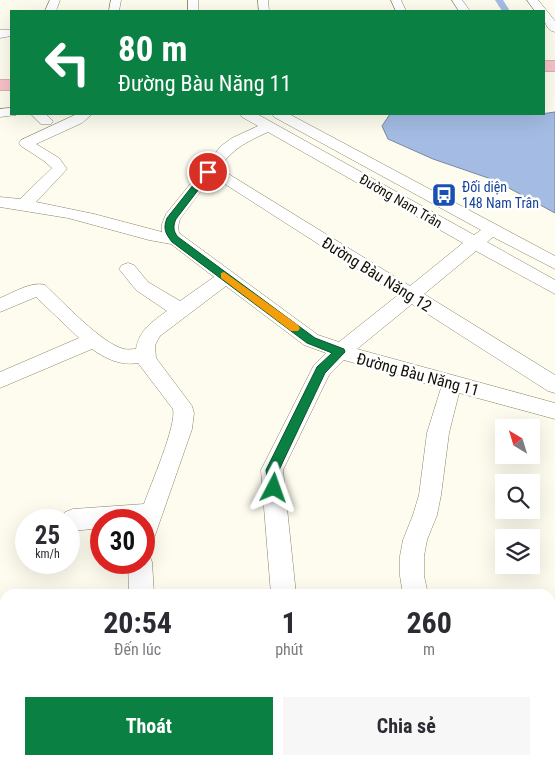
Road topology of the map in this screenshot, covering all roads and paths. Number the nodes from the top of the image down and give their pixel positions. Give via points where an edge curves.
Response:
1 (532, 0) edge
2 (540, 10) edge
3 (545, 16) edge
4 (554, 27) edge
5 (84, 115) edge
6 (252, 115) edge
7 (274, 120) edge
8 (208, 172) junction
9 (0, 202) edge
10 (24, 204) junction
11 (492, 229) junction
12 (175, 240) junction
13 (475, 243) junction
14 (555, 263) edge
15 (128, 269) dead end
16 (226, 277) junction
17 (555, 288) edge
18 (410, 296) junction
19 (0, 305) edge
20 (180, 310) junction
21 (94, 340) junction
22 (340, 352) junction
23 (145, 354) junction
24 (0, 380) edge
25 (550, 382) edge
26 (452, 383) junction
27 (530, 404) junction
28 (555, 411) edge
29 (153, 509) edge
30 (141, 574) edge
31 (142, 589) edge
32 (284, 589) edge
33 (415, 589) edge

1 - 2 street
3 - 4 street
5 - 10 street via 26,143 60,169
6 - 7 street, Đường Nam Trân
7 - 8 street via 226,149
7 - 11 street, Đường Nam Trân
7 - 13 street, Đường Nam Trân
8 - 12 street via 169,224
8 - 18 street, Đường Bàu Năng 12 via 222,176
9 - 10 street
10 - 12 street
11 - 13 street
11 - 14 street, Đường Nam Trân
12 - 16 street, Đường Bàu Năng 11
13 - 17 street, Đường Nam Trân
13 - 18 street
15 - 20 street via 142,286
16 - 20 street
16 - 22 street, Đường Bàu Năng 11 via 311,340
18 - 22 street
18 - 25 street, Đường Bàu Năng 12
19 - 21 street via 40,290
20 - 23 street via 147,338
21 - 23 street via 122,356
21 - 24 street
22 - 26 street, Đường Bàu Năng 11
22 - 32 street via 321,370 272,470
23 - 29 street via 147,361 178,399 184,413
25 - 27 street, Đường Bàu Năng 12
26 - 27 street, Đường Bàu Năng 11
26 - 33 street via 438,433 430,495 412,556
27 - 28 street, Đường Bàu Năng 11
30 - 31 street

